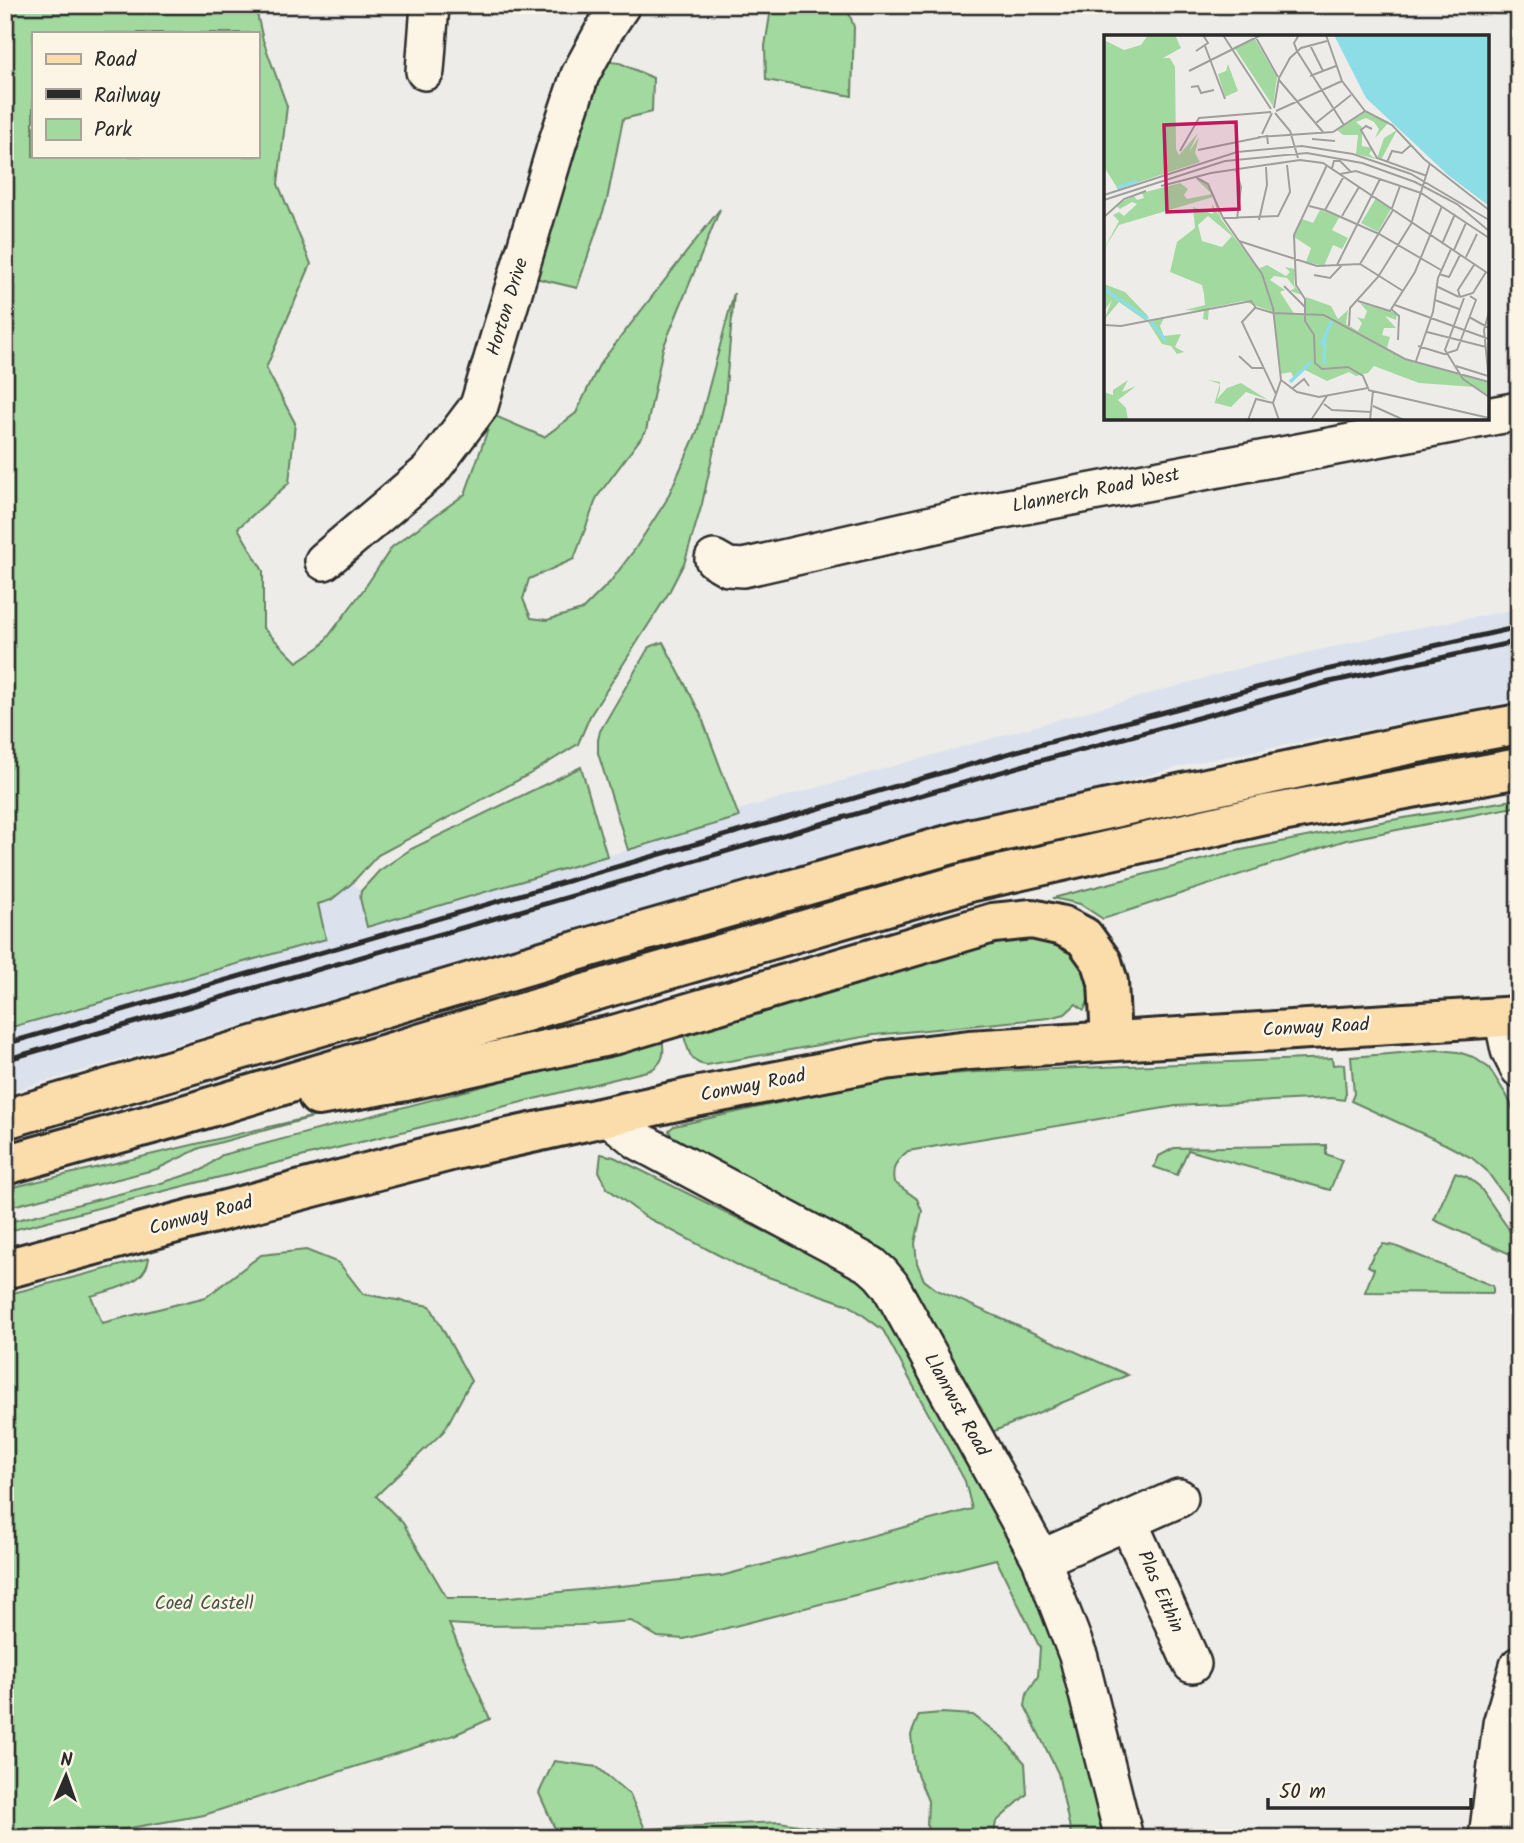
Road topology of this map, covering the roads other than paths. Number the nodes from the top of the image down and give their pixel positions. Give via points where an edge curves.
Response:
1 (430, 5) edge
2 (605, 13) edge
3 (425, 71) dead end
4 (1519, 411) edge
5 (1489, 417) edge
6 (1474, 420) edge
7 (714, 559) dead end
8 (324, 561) dead end
9 (1519, 723) edge
10 (1519, 768) edge
11 (1511, 1016) edge
12 (1111, 1041) junction
13 (1519, 1068) edge
14 (184, 1115) junction
15 (608, 1116) junction
16 (5, 1119) edge
17 (5, 1164) edge
18 (5, 1269) edge
19 (1179, 1499) dead end
20 (1128, 1521) junction
21 (1041, 1559) junction
22 (1192, 1664) dead end
23 (1519, 1666) edge
24 (1124, 1838) edge
25 (1488, 1838) edge

1 - 3 street
2 - 8 street, Horton Drive via 557,144 479,406 430,471
4 - 5 street, Llannerch Road West
6 - 7 street, Llannerch Road West via 993,511 743,568
9 - 16 main road via 973,838
10 - 14 main road via 1265,815 969,882
11 - 12 main road, Conway Road
11 - 13 street via 1510,1050
12 - 14 main road via 1108,982 1102,962 1084,937 1063,926 1032,919 993,923 604,1037 406,1082
12 - 15 main road, Conway Road via 969,1049 885,1060
14 - 17 main road
15 - 18 main road, Conway Road via 454,1150
15 - 21 street, Llanrwst Road via 639,1141 881,1274
19 - 20 street
20 - 21 street
20 - 22 street, Plas Eithin
21 - 24 street, Llanrwst Road via 1079,1658
23 - 25 street via 1502,1724

